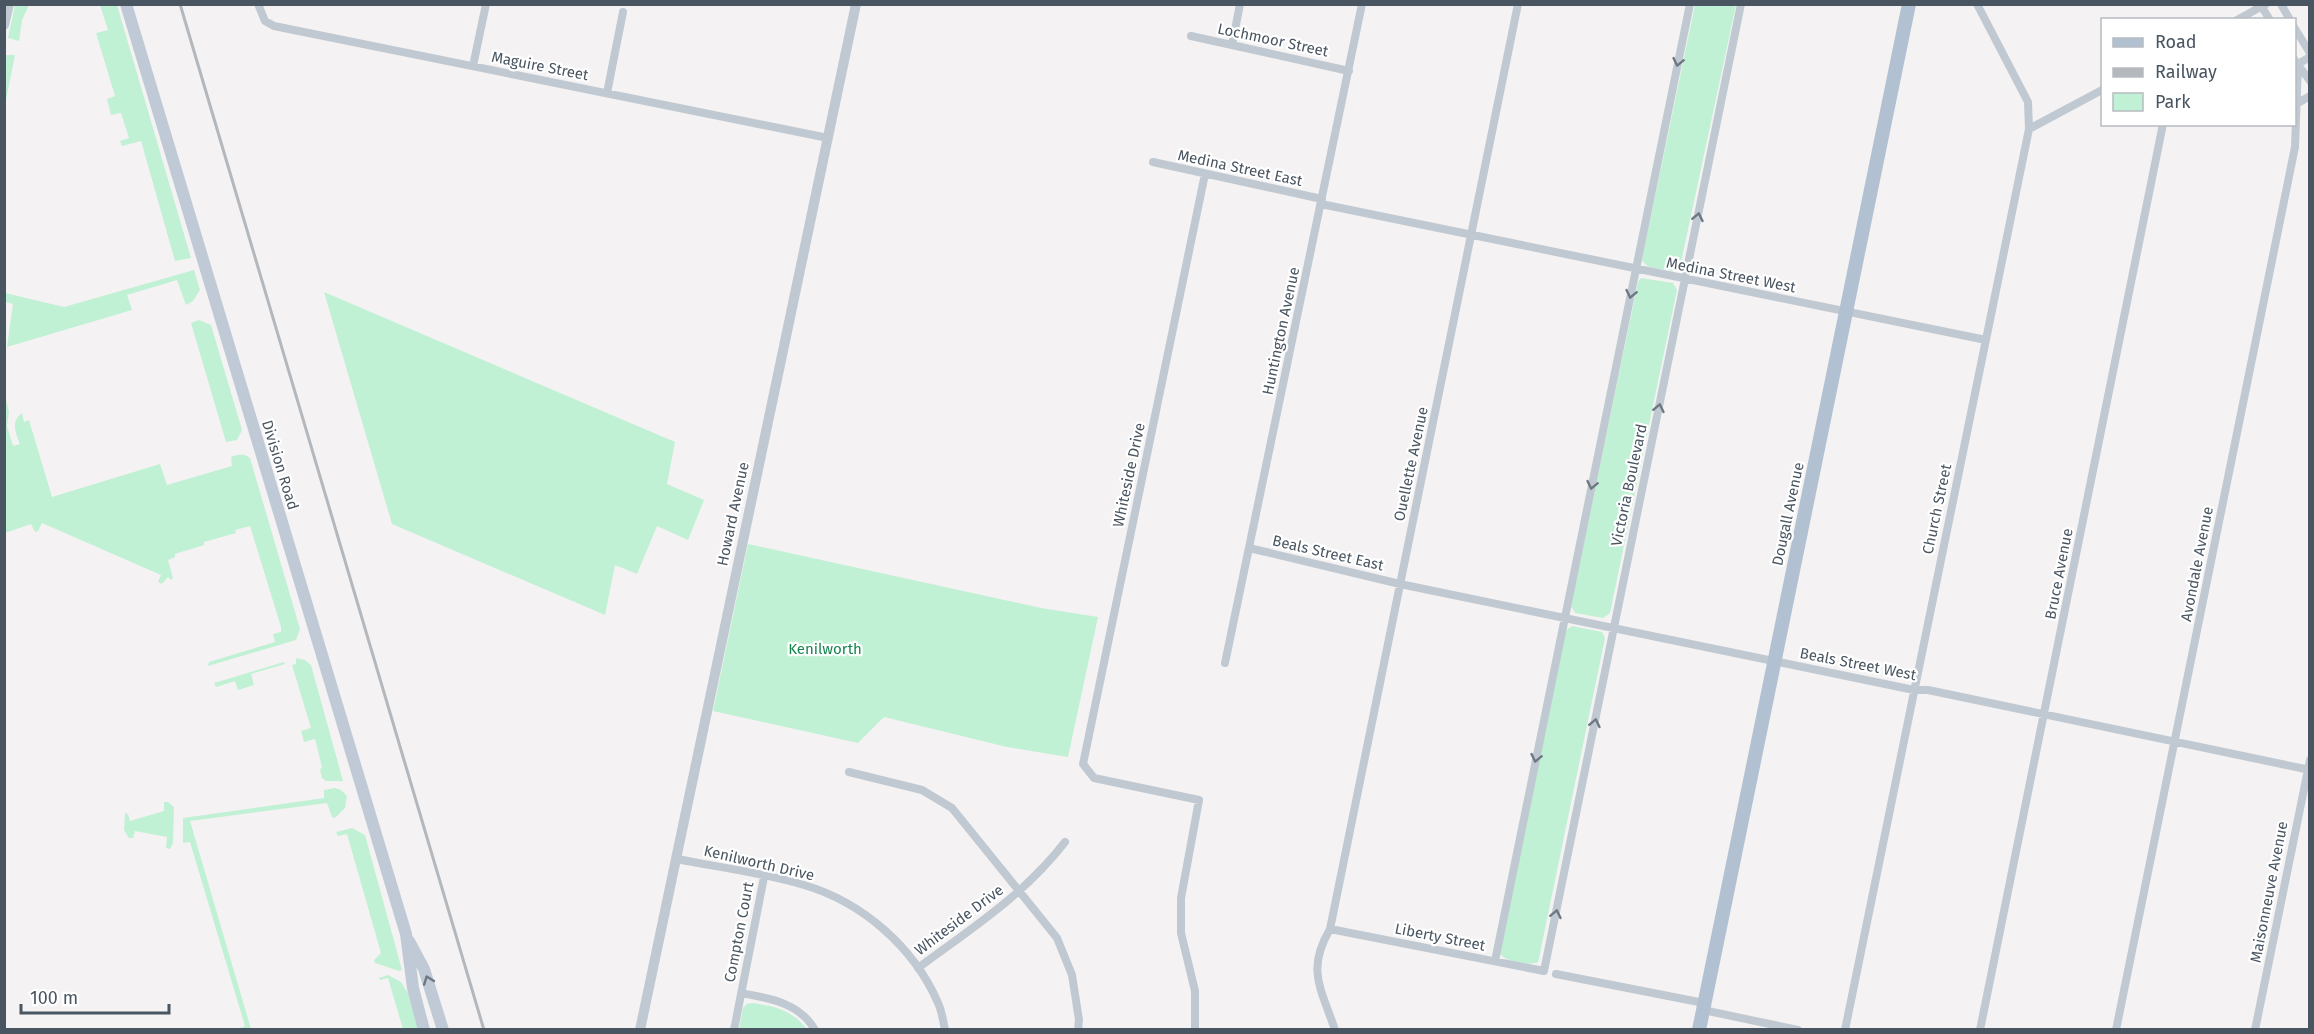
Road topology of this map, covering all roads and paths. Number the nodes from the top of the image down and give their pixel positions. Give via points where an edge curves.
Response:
1 (9, 4) edge
2 (126, 4) edge
3 (258, 4) edge
4 (486, 4) edge
5 (856, 4) edge
6 (1240, 4) edge
7 (1362, 4) edge
8 (1518, 4) edge
9 (1690, 4) edge
10 (1741, 4) edge
11 (1909, 4) edge
12 (1977, 4) edge
13 (2282, 4) edge
14 (2263, 5) edge
15 (623, 12) dead end
16 (2240, 18) edge
17 (2289, 18) edge
18 (4, 25) edge
19 (2296, 29) edge
20 (1191, 36) dead end
21 (1232, 45) junction
22 (2310, 55) edge
23 (2296, 62) edge
24 (473, 66) junction
25 (1349, 71) junction
26 (2310, 81) edge
27 (2101, 91) edge
28 (607, 93) junction
29 (2310, 96) edge
30 (2298, 103) junction
31 (2163, 126) edge
32 (2029, 129) junction
33 (828, 138) junction
34 (1153, 162) dead end
35 (1205, 174) junction
36 (1321, 202) junction
37 (1471, 236) junction
38 (1636, 269) junction
39 (1685, 279) junction
40 (1846, 312) junction
41 (1986, 340) junction
42 (1249, 548) junction
43 (1400, 584) junction
44 (1565, 618) junction
45 (1614, 628) junction
46 (1774, 661) junction
47 (1225, 663) dead end
48 (1914, 690) junction
49 (2044, 715) junction
50 (2174, 742) junction
51 (2310, 760) edge
52 (2308, 770) edge
53 (849, 772) dead end
54 (1065, 842) dead end
55 (677, 860) junction
56 (764, 877) junction
57 (1021, 891) junction
58 (1330, 929) junction
59 (406, 934) junction
60 (1495, 961) junction
61 (918, 968) junction
62 (1544, 971) joint
63 (1556, 974) dead end
64 (741, 993) junction
65 (1704, 1007) junction
66 (424, 1029) edge
67 (443, 1029) edge
68 (640, 1029) edge
69 (734, 1029) edge
70 (815, 1029) edge
71 (945, 1029) edge
72 (1077, 1029) edge
73 (1195, 1029) edge
74 (1335, 1029) edge
75 (1699, 1029) edge
76 (1798, 1029) edge
77 (1845, 1029) edge
78 (1980, 1029) edge
79 (2116, 1029) edge
80 (2255, 1029) edge

1 - 18 street
2 - 59 main road, Division Road
3 - 24 street, Maguire Street via 266,21 274,26
4 - 24 street
5 - 33 street, Howard Avenue
6 - 21 street
7 - 25 street, Huntington Avenue
8 - 37 street, Ouellette Avenue
9 -> 38 street
39 -> 10 street, Victoria Boulevard
11 - 40 main road, Dougall Avenue
12 - 32 street, Church Street via 2028,102
13 - 17 street
14 - 16 street
15 - 28 street
19 - 22 street
20 - 21 street, Lochmoor Street
21 - 25 street, Lochmoor Street
22 - 23 street
23 - 26 street
23 - 30 street, Avondale Avenue
24 - 28 street, Maguire Street
25 - 36 street, Huntington Avenue
27 - 32 street
28 - 33 street, Maguire Street
29 - 30 street
30 - 50 street, Avondale Avenue via 2295,147
31 - 49 street, Bruce Avenue
32 - 41 street, Church Street
33 - 55 street, Howard Avenue
34 - 35 street, Medina Street East
35 - 36 street, Medina Street East
35 - 73 street, Whiteside Drive via 1083,764 1094,778 1198,800 1180,898 1181,933 1195,991
36 - 37 street, Medina Street East
36 - 42 street, Huntington Avenue
37 - 38 street, Medina Street West
37 - 43 street, Ouellette Avenue
38 - 39 street, Medina Street West
38 -> 44 street
39 - 40 street, Medina Street West
45 -> 39 street, Victoria Boulevard
40 - 41 street, Medina Street West
40 - 46 main road, Dougall Avenue
41 - 48 street, Church Street
42 - 43 street, Beals Street East
42 - 47 street, Huntington Avenue
43 - 44 street, Beals Street West
43 - 58 street, Ouellette Avenue
44 - 45 street, Beals Street West
44 -> 60 street
45 - 46 street, Beals Street West
62 -> 45 street, Victoria Boulevard
46 - 48 street, Beals Street West
46 - 65 main road, Dougall Avenue
48 - 49 street, Beals Street West
48 - 77 street, Church Street
49 - 50 street, Beals Street West
49 - 78 street, Bruce Avenue
50 - 52 street, Beals Street West
50 - 79 street, Avondale Avenue
51 - 52 street, Maisonneuve Avenue
52 - 80 street, Maisonneuve Avenue
53 - 57 street via 922,790 952,808
54 - 57 street, Whiteside Drive
55 - 56 street, Kenilworth Drive
55 - 68 street, Howard Avenue
56 - 61 street, Kenilworth Drive via 836,897 877,923
56 - 64 street, Compton Court
57 - 61 street, Whiteside Drive
57 - 72 street via 1061,947 1072,975
58 - 60 street, Liberty Street
58 - 74 street, Ouellette Avenue via 1316,965
59 - 66 main road, Division Road via 413,988
67 -> 59 main road, Division Road via 424,969
60 - 62 street, Liberty Street
61 - 71 street, Kenilworth Drive via 939,1004
63 - 65 street
64 - 69 street, Compton Court
64 - 70 street, Compton Court via 780,1001 808,1018
65 - 75 main road, Dougall Avenue
65 - 76 street

